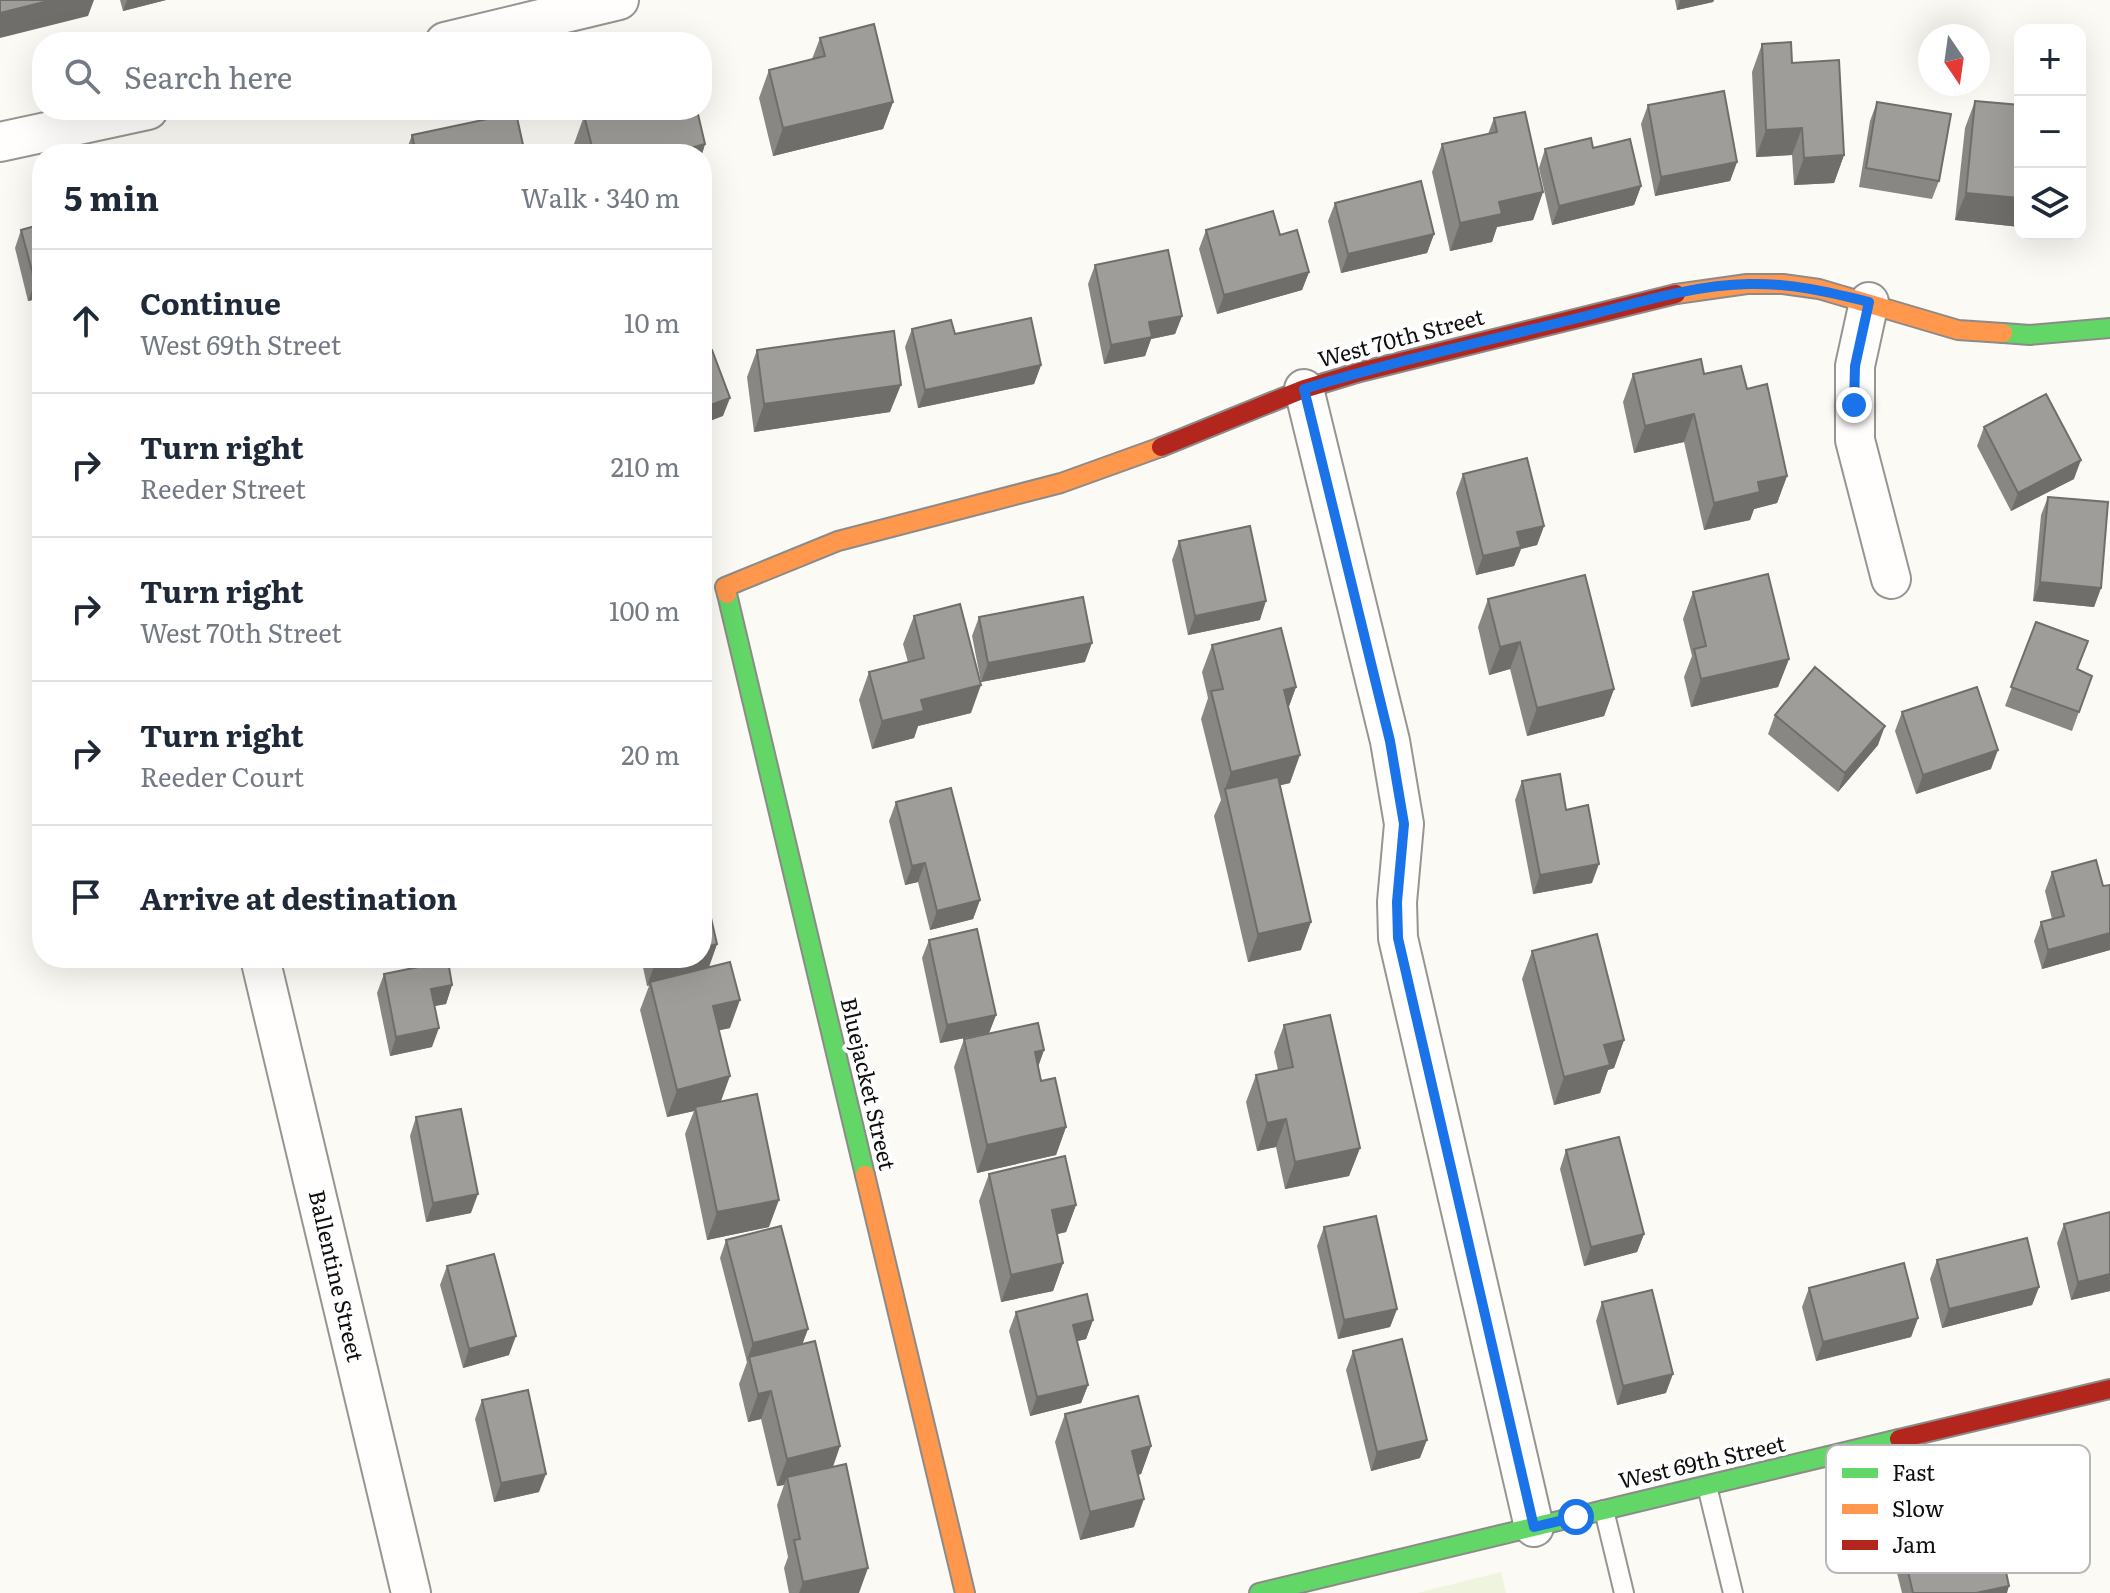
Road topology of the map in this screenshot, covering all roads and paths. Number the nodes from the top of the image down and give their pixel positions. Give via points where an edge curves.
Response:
1 (619, 0) edge
2 (486, 32) edge
3 (102, 120) edge
4 (0, 142) edge
5 (1869, 302) junction
6 (2110, 328) edge
7 (1304, 389) junction
8 (1891, 579) dead end
9 (725, 587) joint
10 (262, 968) edge
11 (2110, 1389) edge
12 (1877, 1445) edge
13 (1826, 1457) edge
14 (1707, 1486) junction
15 (1604, 1510) junction
16 (1534, 1527) junction
17 (411, 1593) edge
18 (965, 1593) edge
19 (1259, 1593) edge
20 (1624, 1593) edge
21 (1733, 1593) edge

1 - 2 street
3 - 4 street
5 - 6 street, West 70th Street via 1958,330 2030,335
5 - 7 street, West 70th Street via 1783,284 1711,287
5 - 8 street via 1855,366 1855,440
7 - 9 street, West 70th Street via 1061,483 838,541
7 - 16 street via 1390,741 1404,824 1398,938
9 - 18 street, Bluejacket Street
10 - 17 street, Ballentine Street
11 - 12 street, West 69th Street
13 - 14 street, West 69th Street
14 - 15 street, West 69th Street
14 - 21 lane
15 - 16 street, West 69th Street
15 - 20 lane
16 - 19 street, West 69th Street

